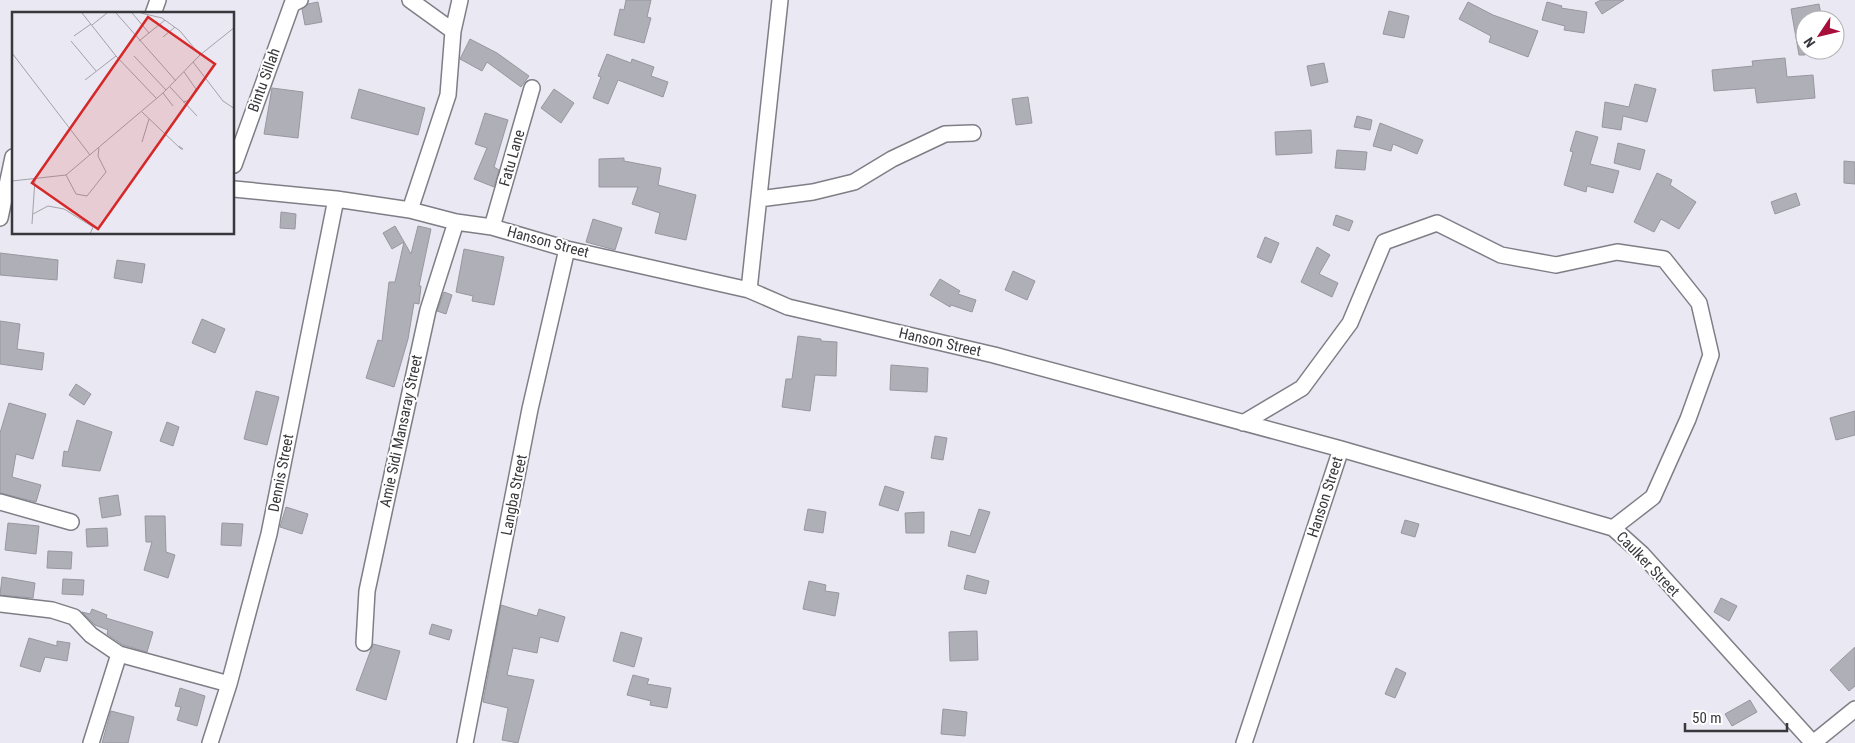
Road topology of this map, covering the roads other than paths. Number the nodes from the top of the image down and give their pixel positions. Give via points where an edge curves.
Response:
1 (158, 0) edge
2 (300, 0) edge
3 (410, 0) edge
4 (460, 0) edge
5 (780, 0) edge
6 (154, 12) edge
7 (453, 31) junction
8 (532, 88) dead end
9 (973, 133) dead end
10 (9, 156) edge
11 (235, 162) edge
12 (235, 189) edge
13 (336, 199) junction
14 (759, 199) junction
15 (410, 210) junction
16 (0, 218) edge
17 (456, 222) junction
18 (492, 228) junction
19 (567, 249) junction
20 (749, 290) junction
21 (1243, 422) junction
22 (1340, 449) junction
23 (0, 502) edge
24 (71, 522) dead end
25 (1613, 528) junction
26 (0, 604) edge
27 (364, 643) dead end
28 (119, 654) junction
29 (229, 684) junction
30 (1855, 710) edge
31 (91, 743) edge
32 (210, 743) edge
33 (465, 743) edge
34 (1244, 743) edge
35 (1813, 743) edge

1 - 6 street
2 - 11 street, Bintu Sillah via 292,4
3 - 7 street
4 - 7 street
5 - 14 street
7 - 15 street via 448,95
8 - 18 street, Fatu Lane
9 - 14 street via 946,134 923,143 854,182 814,192
10 - 16 street
12 - 13 street, Hanson Street
13 - 15 street, Hanson Street
13 - 29 street, Dennis Street via 269,534
14 - 20 street
15 - 17 street, Hanson Street
17 - 18 street, Hanson Street
17 - 27 street, Amie Sidi Mansaray Street via 428,310 393,468 367,591
18 - 19 street, Hanson Street
19 - 20 street, Hanson Street
19 - 33 street, Langba Street via 530,409
20 - 21 street, Hanson Street via 788,307 994,355
21 - 22 street, Hanson Street
21 - 25 street via 1302,388 1350,323 1384,242 1437,223 1501,255 1556,265 1616,252 1664,259 1699,303 1711,355 1654,497
22 - 25 street, Caulker Street
22 - 34 street, Hanson Street
23 - 24 street
25 - 35 street, Caulker Street via 1642,554
26 - 28 street via 52,610 74,618 91,635
28 - 29 street
28 - 31 street
29 - 32 street, Dennis Street
30 - 35 street

